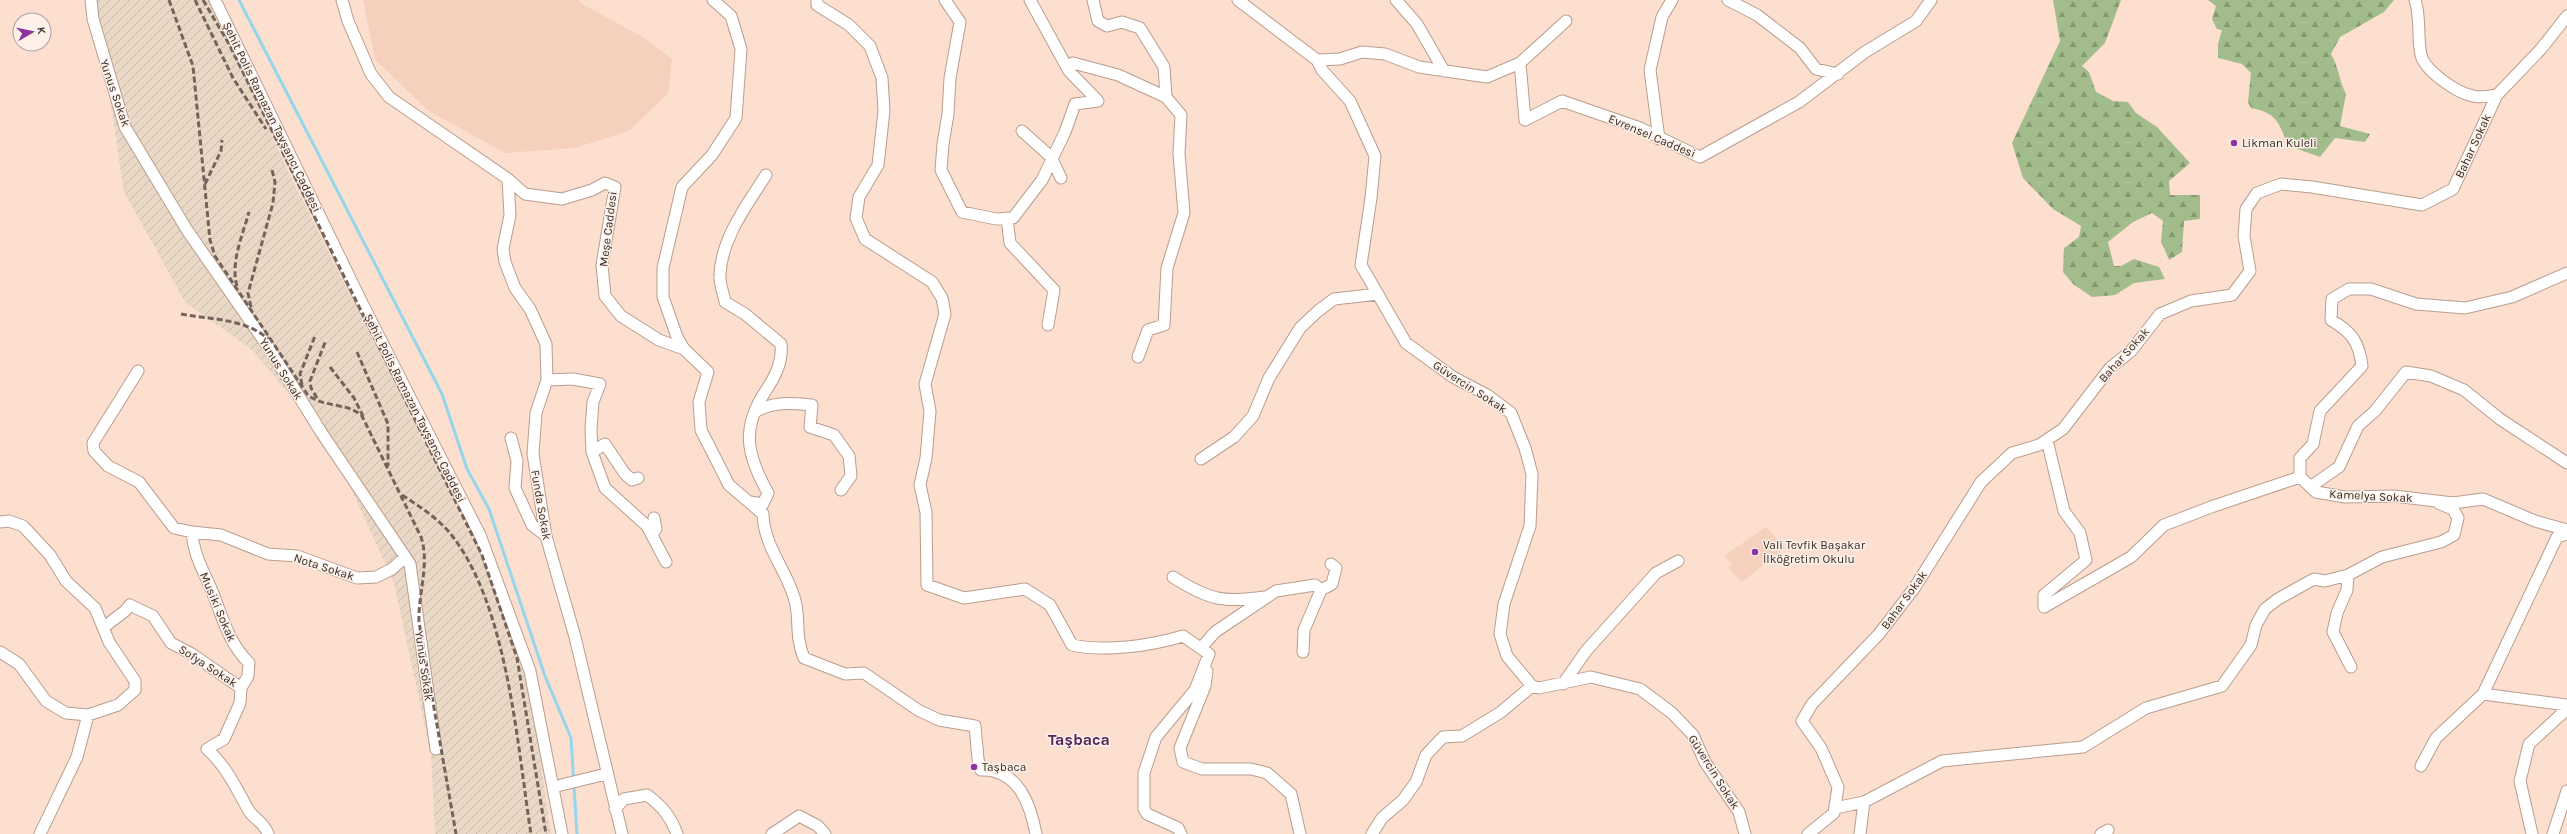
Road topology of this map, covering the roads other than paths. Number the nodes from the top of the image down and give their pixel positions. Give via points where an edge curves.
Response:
1 (91, 0) edge
2 (215, 0) edge
3 (342, 0) edge
4 (713, 0) edge
5 (817, 0) edge
6 (945, 0) edge
7 (1030, 0) edge
8 (1093, 0) edge
9 (1238, 0) edge
10 (1396, 0) edge
11 (1672, 0) edge
12 (1728, 0) edge
13 (1931, 0) edge
14 (2415, 0) edge
15 (2567, 16) edge
16 (1566, 21) dead end
17 (1318, 60) junction
18 (1520, 63) junction
19 (1069, 71) junction
20 (1444, 71) junction
21 (1838, 74) junction
22 (2497, 95) junction
23 (1166, 98) junction
24 (1022, 131) dead end
25 (1659, 139) junction
26 (1051, 157) junction
27 (766, 175) dead end
28 (1061, 178) dead end
29 (508, 179) junction
30 (1007, 218) junction
31 (2567, 273) edge
32 (1378, 294) junction
33 (1048, 325) dead end
34 (684, 349) junction
35 (1138, 357) dead end
36 (138, 371) dead end
37 (547, 380) junction
38 (754, 412) junction
39 (511, 438) dead end
40 (2047, 440) junction
41 (592, 452) junction
42 (1202, 459) dead end
43 (2567, 463) edge
44 (2300, 477) junction
45 (638, 478) dead end
46 (2310, 487) junction
47 (841, 490) dead end
48 (749, 501) junction
49 (2436, 502) junction
50 (654, 518) dead end
51 (5, 522) edge
52 (0, 530) edge
53 (2567, 530) edge
54 (192, 532) junction
55 (652, 534) junction
56 (2567, 534) edge
57 (546, 536) junction
58 (405, 557) junction
59 (1678, 561) dead end
60 (666, 562) dead end
61 (1331, 564) dead end
62 (2348, 575) junction
63 (1174, 577) dead end
64 (1321, 590) junction
65 (1268, 596) junction
66 (104, 627) junction
67 (1206, 650) junction
68 (0, 652) edge
69 (1303, 652) dead end
70 (2351, 667) dead end
71 (1563, 684) junction
72 (1532, 686) junction
73 (241, 688) junction
74 (2483, 694) junction
75 (2567, 705) edge
76 (2567, 709) edge
77 (88, 714) junction
78 (436, 749) dead end
79 (2421, 766) dead end
80 (606, 774) junction
81 (553, 787) junction
82 (2567, 791) edge
83 (1864, 802) junction
84 (615, 808) junction
85 (1834, 808) junction
86 (40, 834) edge
87 (268, 834) edge
88 (562, 834) edge
89 (622, 834) edge
90 (677, 834) edge
91 (772, 834) edge
92 (825, 834) edge
93 (1036, 834) edge
94 (1181, 834) edge
95 (1300, 834) edge
96 (1372, 834) edge
97 (1745, 834) edge
98 (1808, 834) edge
99 (1860, 834) edge
100 (2532, 834) edge
101 (2554, 834) edge

1 - 58 street, Yunus Sokak via 93,19 125,126 187,230 269,348 321,432
2 - 81 street, Şehit Polis Ramazan Tavşancı Caddesi via 363,305 480,535 530,671
3 - 29 street, Meşe Caddesi via 348,21 371,74 389,97
4 - 34 street via 731,16 741,50 736,118 712,155 682,187 663,268 663,297
5 - 67 street via 817,5 849,25 870,46 882,78 884,110 878,165 859,197 856,218 865,239 932,282 942,298 945,314 925,384 930,411 926,458 920,485 926,512 927,585 964,598 1025,589 1050,605 1072,645 1092,649 1154,645 1183,636
6 - 30 street via 960,22 950,78 941,170 962,212
7 - 19 street
8 - 23 street via 1098,21 1107,26 1122,22 1140,28 1164,67
9 - 17 street, Güvercin Sokak
10 - 20 street via 1417,24
11 - 25 street via 1662,17 1650,70
12 - 21 street via 1757,15 1794,43 1816,69
13 - 21 street, Evrensel Caddesi via 1916,21 1865,52
14 - 22 street via 2422,56 2433,71 2444,83 2473,97
15 - 22 street, Bahar Sokak via 2542,49
16 - 18 street
17 - 20 street via 1340,59 1362,52 1385,54 1419,66
17 - 32 street, Güvercin Sokak via 1322,70 1350,101 1375,156 1361,265
18 - 20 street via 1487,77
18 - 25 street, Evrensel Caddesi via 1525,120 1562,101 1640,128
19 - 23 street via 1073,63 1118,75
19 - 26 street via 1098,101 1075,104 1065,132
21 - 25 street, Evrensel Caddesi via 1799,102 1700,157
22 - 40 street, Bahar Sokak via 2453,189 2422,205 2281,184 2257,193 2246,209 2244,236 2250,271 2232,295 2190,301 2160,314 2131,351 2110,368 2063,429
23 - 35 street via 1181,115 1179,154 1184,213 1167,268 1164,325 1148,330
24 - 26 street
26 - 28 street
26 - 30 street via 1042,180 1013,218
27 - 38 street via 740,216 724,252 720,276 725,302 745,314 781,344 783,355 775,376
29 - 34 street, Meşe Caddesi via 525,194 562,199 592,190 605,183 615,187 602,265 605,296 621,316 659,340
29 - 37 street, Funda Sokak via 510,214 503,249 505,262 515,288 530,309 546,344
30 - 33 street via 1010,243 1054,290
31 - 44 street via 2512,297 2465,308 2416,304 2371,289 2349,289 2332,299 2331,320 2348,330 2360,350 2362,366 2320,411 2314,444 2300,458
32 - 42 street via 1334,299 1318,311 1300,328 1269,378 1252,416 1234,437
32 - 72 street, Güvercin Sokak via 1406,343 1453,377 1487,395 1511,413 1525,448 1532,474 1530,526 1504,604 1500,634 1507,656
34 - 48 street, Meşe Caddesi via 708,372 699,402 701,430 729,485
36 - 54 street, Nota Sokak via 94,443 94,451 108,466 139,482 174,528
37 - 41 street via 573,379 600,384 593,402 590,429
37 - 57 street, Funda Sokak via 536,413 533,454
38 - 47 street via 766,405 785,402 812,405 810,427 834,435 849,456 850,476
38 - 48 street via 748,444 757,472 768,493 762,504
39 - 57 street via 517,461 515,488 532,525
40 - 44 street via 2064,511 2080,533 2086,560 2044,595 2044,607 2131,557 2164,525
40 - 85 street, Bahar Sokak via 2040,445 2012,453 1982,482 1915,587 1879,634 1812,704 1802,721 1820,748 1838,787
41 - 45 street via 605,444 625,474 632,480
41 - 55 street via 605,488
43 - 46 street via 2500,419 2464,390 2431,376 2406,372 2375,411 2358,426 2339,468
44 - 46 street, Kamelya Sokak
46 - 49 street, Kamelya Sokak via 2316,492 2345,497 2394,496
48 - 93 street, Meşe Caddesi via 763,514 763,530 795,598 798,643 804,658 845,674 864,673 918,710 939,720 975,726 981,770 992,770 1012,780 1025,796
49 - 53 street, Kamelya Sokak via 2453,503 2483,499 2536,521
49 - 62 street via 2452,510 2458,518 2454,535 2441,542 2382,557
50 - 55 street via 656,529
51 - 52 street
51 - 66 street via 23,526 50,555 66,581 95,608
54 - 58 street, Nota Sokak via 221,535 268,554 297,556 357,578 376,577 392,569
54 - 73 street, Musiki Sokak via 193,549 226,631 238,652 249,663 248,676
55 - 60 street
56 - 74 street via 2557,538
57 - 80 street, Funda Sokak via 575,637
58 - 78 street, Yunus Sokak via 410,564
59 - 71 street via 1656,573 1586,651
61 - 64 street via 1336,568 1332,584
62 - 70 street via 2347,590 2337,613 2333,632
62 - 83 street via 2325,581 2314,579 2265,609 2256,625 2251,645 2222,686 2146,708 2083,747 1942,761
63 - 65 street via 1199,594 1234,601
64 - 65 street via 1315,585 1276,591
64 - 69 street via 1304,630
65 - 67 street via 1215,632
66 - 73 street, Sofya Sokak via 125,612 130,605 152,616 171,643 192,654
66 - 77 street via 109,642 135,681 135,690 118,705
67 - 94 street via 1195,690 1156,738 1144,773 1146,814 1178,828
67 - 95 street via 1205,686 1180,748 1183,762 1202,769 1252,769 1266,773 1291,794
68 - 77 street via 19,664 46,701 66,713
71 - 72 street, Güvercin Sokak via 1539,688
71 - 97 street, Güvercin Sokak via 1591,677 1640,689 1672,713 1693,735 1705,762 1739,812
72 - 96 street via 1501,712 1462,736 1443,737 1426,755 1416,782 1404,800 1382,818
73 - 87 street, Musiki Sokak via 240,703 224,739 208,749 221,761 250,812 260,819
74 - 75 street
74 - 79 street via 2436,738
76 - 100 street via 2529,744 2520,781
77 - 86 street via 77,757
80 - 81 street
80 - 84 street, Funda Sokak
81 - 88 street, Şehit Polis Ramazan Tavşancı Caddesi
82 - 101 street
83 - 85 street
83 - 99 street
84 - 89 street, Funda Sokak
84 - 90 street via 624,799 648,795 662,806 674,824
85 - 98 street, Bahar Sokak via 1834,813
91 - 92 street via 799,816 818,826

